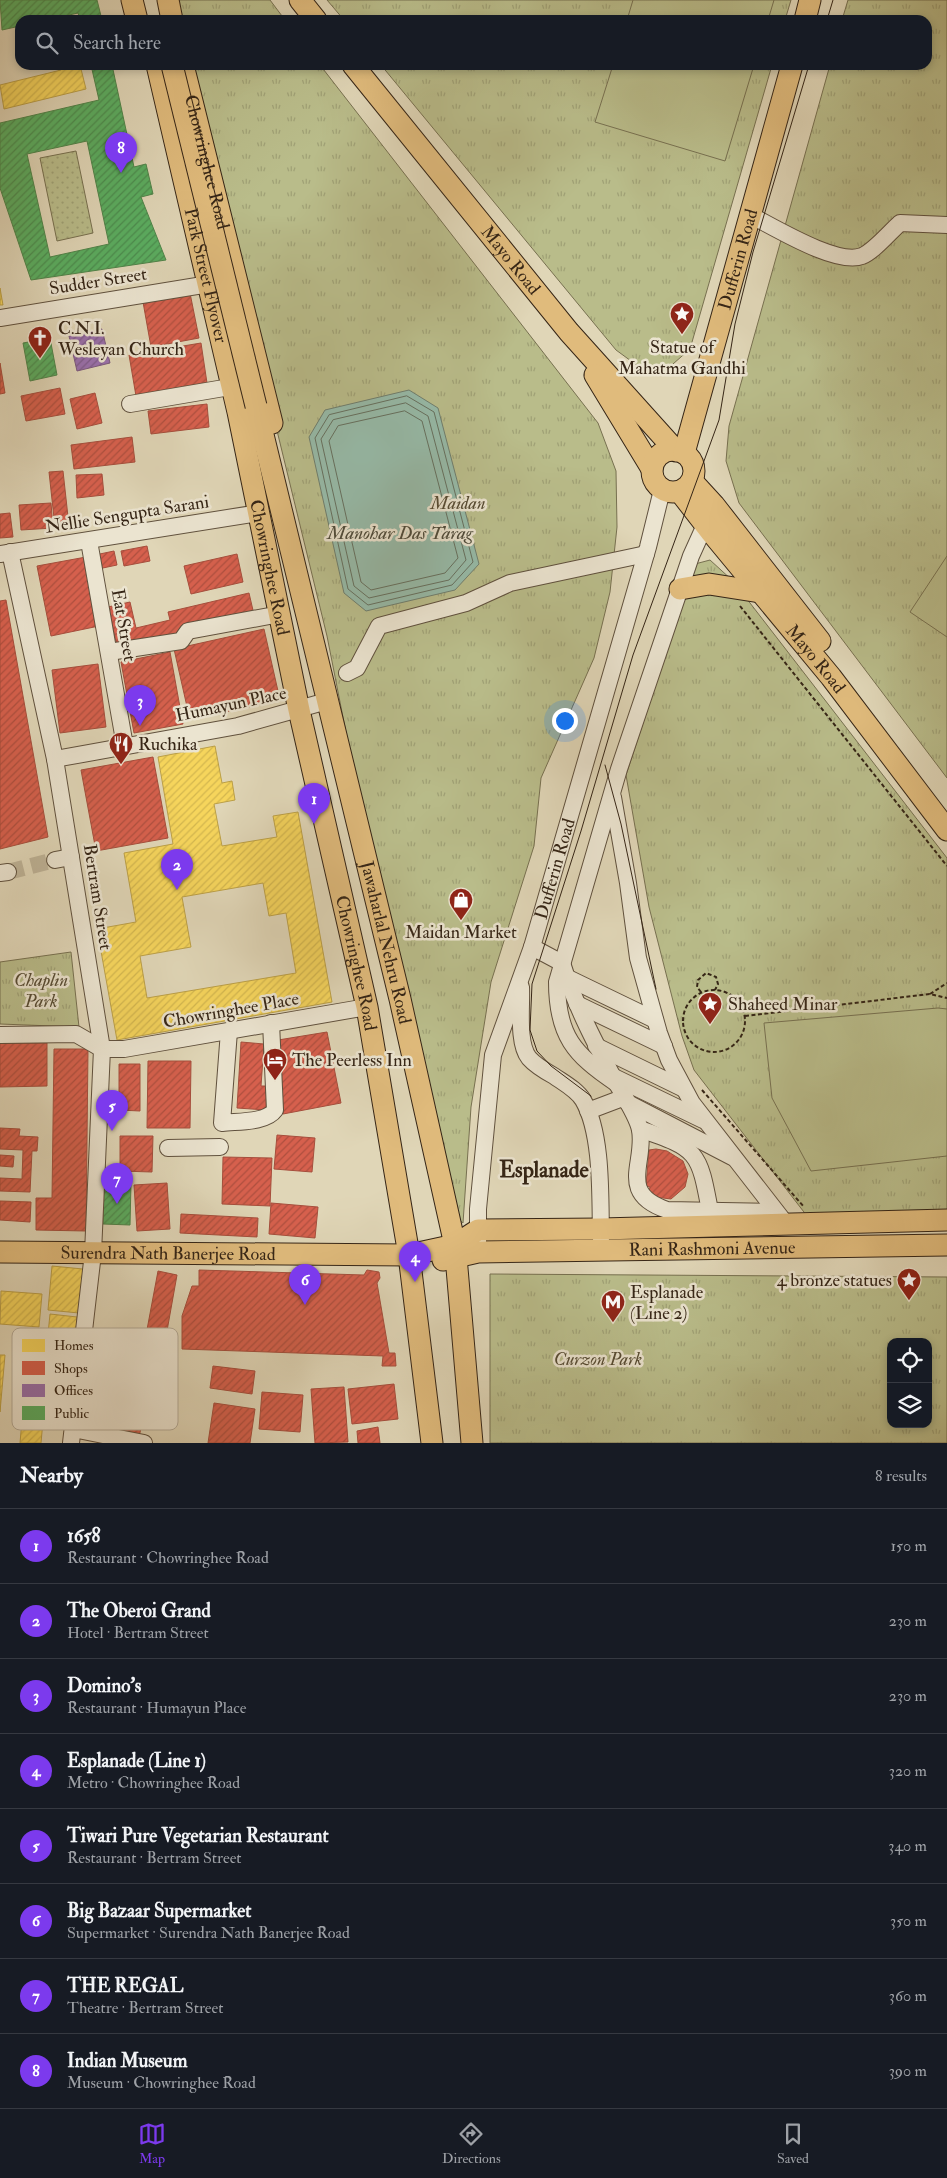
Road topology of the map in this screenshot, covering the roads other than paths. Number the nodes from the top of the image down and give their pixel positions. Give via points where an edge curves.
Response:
1 (132, 0) edge
2 (142, 0) edge
3 (156, 0) edge
4 (168, 0) edge
5 (300, 0) edge
6 (810, 0) edge
7 (136, 15) edge
8 (145, 15) edge
9 (160, 15) edge
10 (171, 15) edge
11 (312, 15) edge
12 (806, 15) edge
13 (149, 70) edge
14 (158, 70) edge
15 (173, 70) edge
16 (184, 70) edge
17 (357, 70) edge
18 (791, 70) edge
19 (750, 215) junction
20 (947, 225) edge
21 (202, 285) junction
22 (0, 318) edge
23 (569, 332) junction
24 (224, 388) junction
25 (130, 404) dead end
26 (247, 409) junction
27 (680, 452) junction
28 (652, 469) junction
29 (274, 481) junction
30 (254, 487) junction
31 (678, 487) junction
32 (259, 512) junction
33 (705, 525) junction
34 (89, 541) junction
35 (5, 553) edge
36 (646, 554) junction
37 (680, 589) junction
38 (760, 592) junction
39 (280, 614) junction
40 (109, 652) junction
41 (347, 673) dead end
42 (327, 701) junction
43 (299, 710) junction
44 (125, 746) junction
45 (55, 759) junction
46 (612, 792) junction
47 (947, 805) edge
48 (947, 830) edge
49 (71, 857) junction
50 (54, 860) tunnel mouth
51 (532, 948) junction
52 (520, 980) junction
53 (367, 1007) junction
54 (581, 1011) junction
55 (271, 1023) junction
56 (229, 1031) junction
57 (0, 1035) edge
58 (664, 1047) junction
59 (102, 1049) junction
60 (620, 1090) junction
61 (692, 1094) junction
62 (588, 1111) junction
63 (708, 1122) junction
64 (222, 1123) junction
65 (640, 1129) junction
66 (723, 1141) junction
67 (168, 1148) dead end
68 (736, 1159) junction
69 (710, 1211) junction
70 (781, 1218) junction
71 (947, 1220) edge
72 (478, 1230) junction
73 (601, 1239) junction
74 (947, 1245) edge
75 (783, 1246) junction
76 (455, 1251) junction
77 (0, 1252) edge
78 (478, 1252) junction
79 (93, 1253) junction
80 (410, 1261) junction
81 (84, 1328) edge
82 (72, 1436) edge
83 (144, 1443) edge
84 (432, 1443) edge
85 (472, 1443) edge

1 - 7 main road
2 - 8 main road
3 - 9 main road
4 - 10 main road
5 - 11 main road
6 - 12 main road
13 - 21 main road, Chowringhee Road
14 - 26 main road, Park Street Flyover
15 - 26 main road, Park Street Flyover, bridge
16 - 29 main road, Chowringhee Road via 281,459
17 - 23 main road, Mayo Road
18 - 19 main road, Dufferin Road
19 - 20 street via 830,254 847,258 862,256 900,223
19 - 27 main road, Dufferin Road
21 - 22 street, Sudder Street
21 - 24 main road, Chowringhee Road
23 - 27 main road, Mayo Road
23 - 28 main road
24 - 25 street
24 - 30 main road, Chowringhee Road via 242,470
26 - 29 main road, Park Street Flyover
26 - 30 main road, Park Street Flyover
27 - 28 main road via 661,454
27 - 31 main road via 689,457 694,468
28 - 31 main road via 654,481
29 - 42 main road, Chowringhee Road
30 - 32 main road, Chowringhee Road
31 - 33 main road, Mayo Road
31 - 36 street, Dufferin Road
31 - 47 main road, Mayo Road via 714,505
32 - 34 street, Nellie Sengupta Sarani
32 - 39 main road, Chowringhee Road
33 - 37 street
33 - 38 main road, Mayo Road
34 - 35 street, Nellie Sengupta Sarani
34 - 40 street, Eat Street
35 - 45 street, Bertram Street
36 - 41 street via 510,583 466,603 379,626 356,668
36 - 51 street, Dufferin Road
37 - 38 main road via 709,584
37 - 46 street
38 - 48 main road, Mayo Road via 831,677
39 - 40 street via 188,631 180,641
39 - 43 main road, Chowringhee Road
40 - 44 street, Eat Street
42 - 43 street, Humayun Place
42 - 76 main road, Jawaharlal Nehru Road via 400,999
43 - 44 street, Humayun Place via 238,726
43 - 53 main road, Chowringhee Road
44 - 45 street, Humayun Place
45 - 49 street, Bertram Street
46 - 54 street
46 - 58 street via 638,958
49 - 50 street
49 - 59 street, Bertram Street
51 - 52 street, Dufferin Road
51 - 54 street
52 - 62 street via 525,1051 538,1066 574,1090
52 - 72 street, Dufferin Road via 493,1055
53 - 55 street, Chowringhee Place
53 - 80 main road, Chowringhee Road
54 - 58 street
54 - 58 street
54 - 58 street
54 - 60 street
54 - 60 street via 556,982 561,1026 576,1050
54 - 61 street
55 - 56 street, Chowringhee Place
55 - 64 street via 275,1110 262,1118
56 - 59 street, Chowringhee Place via 124,1049
56 - 64 street
57 - 59 street via 76,1034
58 - 61 street
59 - 79 street, Bertram Street
60 - 62 street
60 - 63 street
60 - 65 street
60 - 66 street
60 - 68 street
61 - 63 street
62 - 73 street via 596,1144
63 - 66 street
64 - 67 street via 219,1152
65 - 69 street via 677,1142 693,1153 703,1176
65 - 69 street via 636,1174 641,1193 652,1205 667,1210
66 - 68 street
68 - 70 street
69 - 70 street
70 - 71 main road
70 - 73 main road
70 - 75 main road
72 - 73 main road
72 - 76 main road
72 - 78 street, Dufferin Road
73 - 75 main road, Rani Rashmoni Avenue
73 - 78 main road, Rani Rashmoni Avenue
74 - 75 main road, Rani Rashmoni Avenue
76 - 78 main road, Rani Rashmoni Avenue
76 - 80 main road, Surendra Nath Banerjee Road
76 - 85 main road
77 - 79 main road, Surendra Nath Banerjee Road
79 - 80 main road, Surendra Nath Banerjee Road
79 - 81 street, Bertram Street
80 - 84 main road, Chowringhee Road
82 - 83 street

